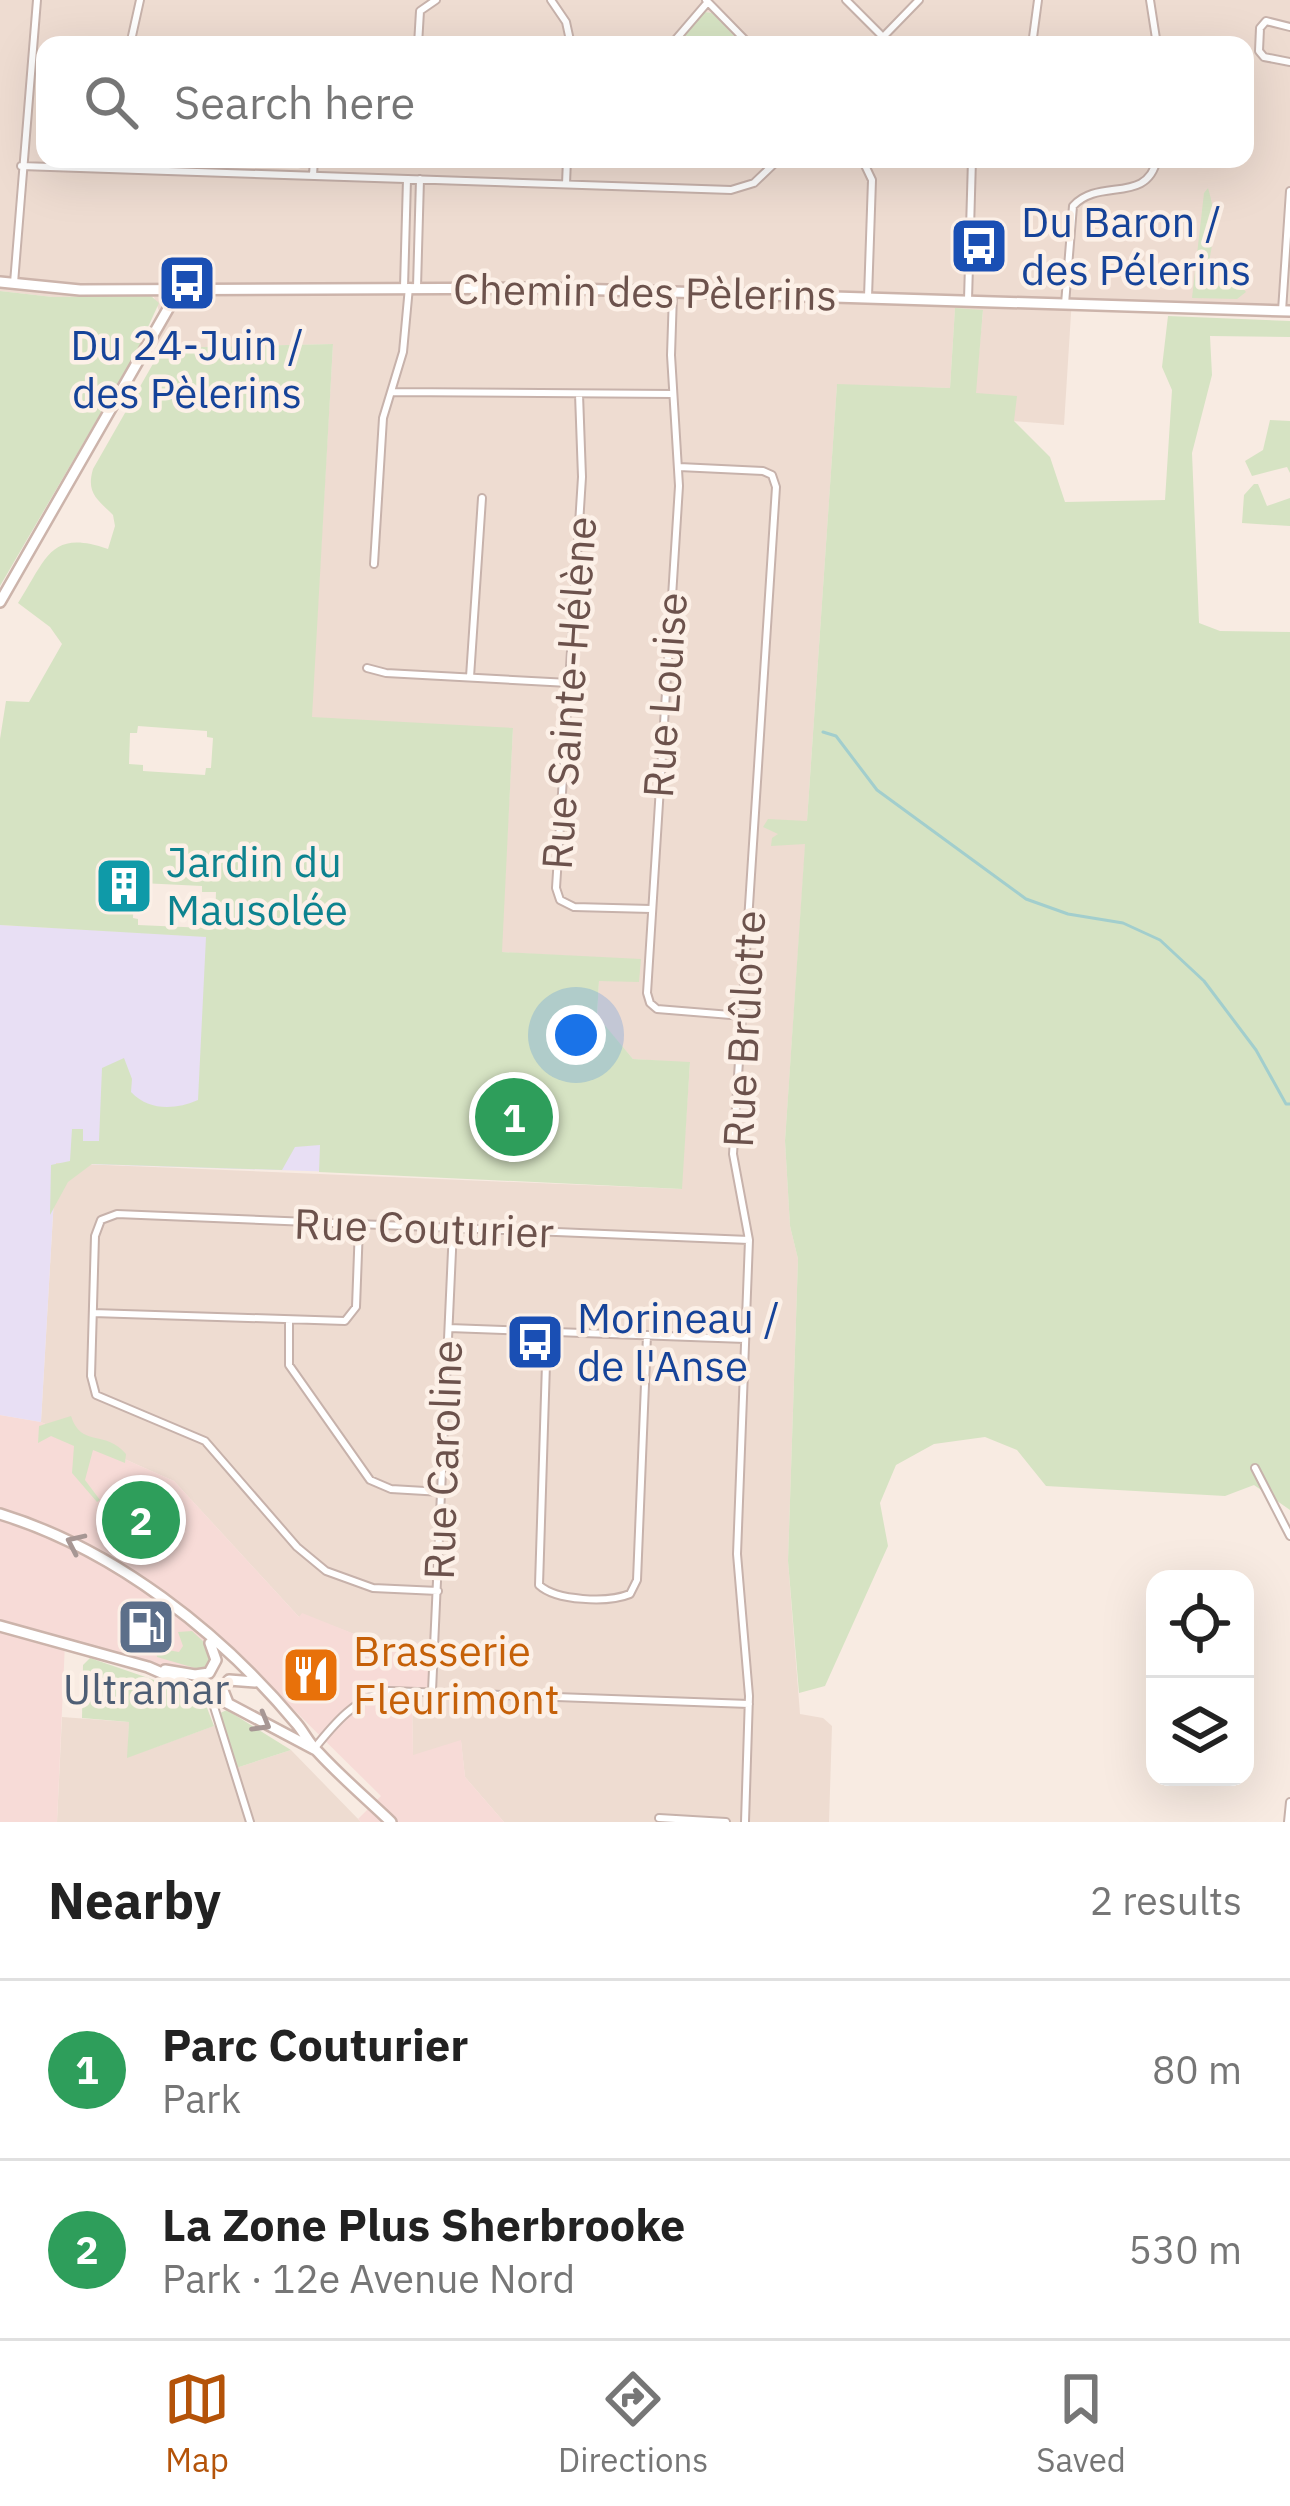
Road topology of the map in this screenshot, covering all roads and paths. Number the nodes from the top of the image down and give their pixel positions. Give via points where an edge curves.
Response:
1 (37, 0) edge
2 (140, 0) edge
3 (436, 0) edge
4 (551, 0) edge
5 (846, 0) edge
6 (919, 0) edge
7 (1038, 0) edge
8 (1150, 0) edge
9 (708, 1) edge
10 (1290, 27) edge
11 (132, 36) edge
12 (419, 36) edge
13 (569, 36) edge
14 (679, 36) edge
15 (742, 36) edge
16 (882, 36) edge
17 (884, 36) edge
18 (1033, 36) edge
19 (1156, 36) edge
20 (1290, 62) edge
21 (21, 166) junction
22 (36, 166) edge
23 (172, 168) edge
24 (225, 168) edge
25 (313, 168) edge
26 (567, 168) edge
27 (770, 168) edge
28 (866, 168) edge
29 (972, 168) edge
30 (1154, 168) edge
31 (225, 172) junction
32 (313, 175) junction
33 (406, 178) junction
34 (420, 179) junction
35 (566, 184) junction
36 (1290, 190) edge
37 (0, 282) edge
38 (14, 285) junction
39 (410, 287) junction
40 (173, 289) junction
41 (673, 292) junction
42 (868, 297) junction
43 (968, 300) junction
44 (1065, 304) junction
45 (1286, 311) edge
46 (391, 392) junction
47 (579, 394) junction
48 (674, 394) junction
49 (679, 467) junction
50 (482, 498) dead end
51 (374, 565) dead end
52 (0, 602) edge
53 (368, 668) dead end
54 (470, 677) junction
55 (569, 683) junction
56 (651, 909) junction
57 (743, 1016) junction
58 (359, 1226) junction
59 (453, 1229) junction
60 (749, 1240) junction
61 (93, 1313) junction
62 (289, 1322) junction
63 (448, 1328) junction
64 (547, 1332) junction
65 (647, 1336) junction
66 (745, 1339) junction
67 (1255, 1468) dead end
68 (442, 1492) junction
69 (0, 1514) edge
70 (1290, 1536) edge
71 (438, 1591) junction
72 (0, 1626) edge
73 (205, 1634) junction
74 (148, 1667) junction
75 (255, 1682) junction
76 (432, 1691) junction
77 (211, 1694) junction
78 (228, 1704) junction
79 (749, 1704) junction
80 (314, 1749) junction
81 (1290, 1802) edge
82 (659, 1818) dead end
83 (250, 1822) edge
84 (391, 1822) edge
85 (726, 1822) edge
86 (745, 1822) edge
87 (1288, 1822) edge

1 - 21 street
2 - 11 street
3 - 12 street via 420,11
4 - 13 street
5 - 16 street
6 - 17 street
7 - 18 street
8 - 19 street
9 - 14 street
9 - 15 street
10 - 20 street via 1266,21 1258,44 1264,57
21 - 22 street
21 - 38 street
23 - 31 street
24 - 31 street
25 - 32 street
26 - 35 street
27 - 35 street via 731,190
28 - 42 street
29 - 43 street
30 - 44 street via 1140,186 1095,190 1073,206
31 - 32 street
32 - 33 street
33 - 34 street
33 - 39 street
34 - 35 street
34 - 39 street
36 - 45 street
37 - 38 street, Chemin des Pèlerins
38 - 40 street, Chemin des Pèlerins
39 - 40 street, Chemin des Pèlerins
39 - 41 street, Chemin des Pèlerins
39 - 46 street
40 - 52 street
41 - 42 street, Chemin des Pèlerins
41 - 48 street, Rue Louise
42 - 43 street, Chemin des Pèlerins
43 - 44 street, Chemin des Pèlerins
44 - 45 street, Chemin des Pèlerins
46 - 47 street
46 - 51 street
47 - 48 street
47 - 55 street, Rue Sainte-Hélène
48 - 49 street, Rue Louise
49 - 56 street, Rue Louise
49 - 57 street, Rue Brûlotte via 763,471 776,487
50 - 54 street
53 - 54 street
54 - 55 street
55 - 56 street, Rue Sainte-Hélène via 557,894 574,907
56 - 57 street, Rue Louise via 650,1003
57 - 60 street, Rue Brûlotte via 733,1154
58 - 59 street, Rue Couturier
58 - 61 street, Rue Couturier via 117,1214 100,1220 95,1235
58 - 62 street via 354,1314 334,1323
59 - 60 street, Rue Couturier
59 - 63 street, Rue Caroline
60 - 66 street, Rue Brûlotte
61 - 62 street
61 - 71 street via 96,1395 205,1442 326,1570 373,1588
62 - 68 street via 289,1365 370,1480
63 - 64 street
63 - 68 street, Rue Caroline
64 - 65 street
64 - 65 street via 539,1585 551,1594 614,1598 630,1594 637,1580
65 - 66 street
66 - 79 street, Rue Brûlotte via 737,1553
67 - 70 street
68 - 71 street, Rue Caroline
73 -> 69 street via 100,1556
71 - 76 street, Rue Caroline
72 - 74 street
73 - 74 street via 216,1655 209,1673
73 - 75 street
74 - 77 street
75 - 78 street via 229,1679 222,1688
75 - 80 street
76 - 79 street
76 - 80 street via 370,1695
77 - 78 street
77 - 83 street
78 -> 80 street
79 - 86 street, Rue Brûlotte
80 - 84 street
81 - 87 street
82 - 85 street

